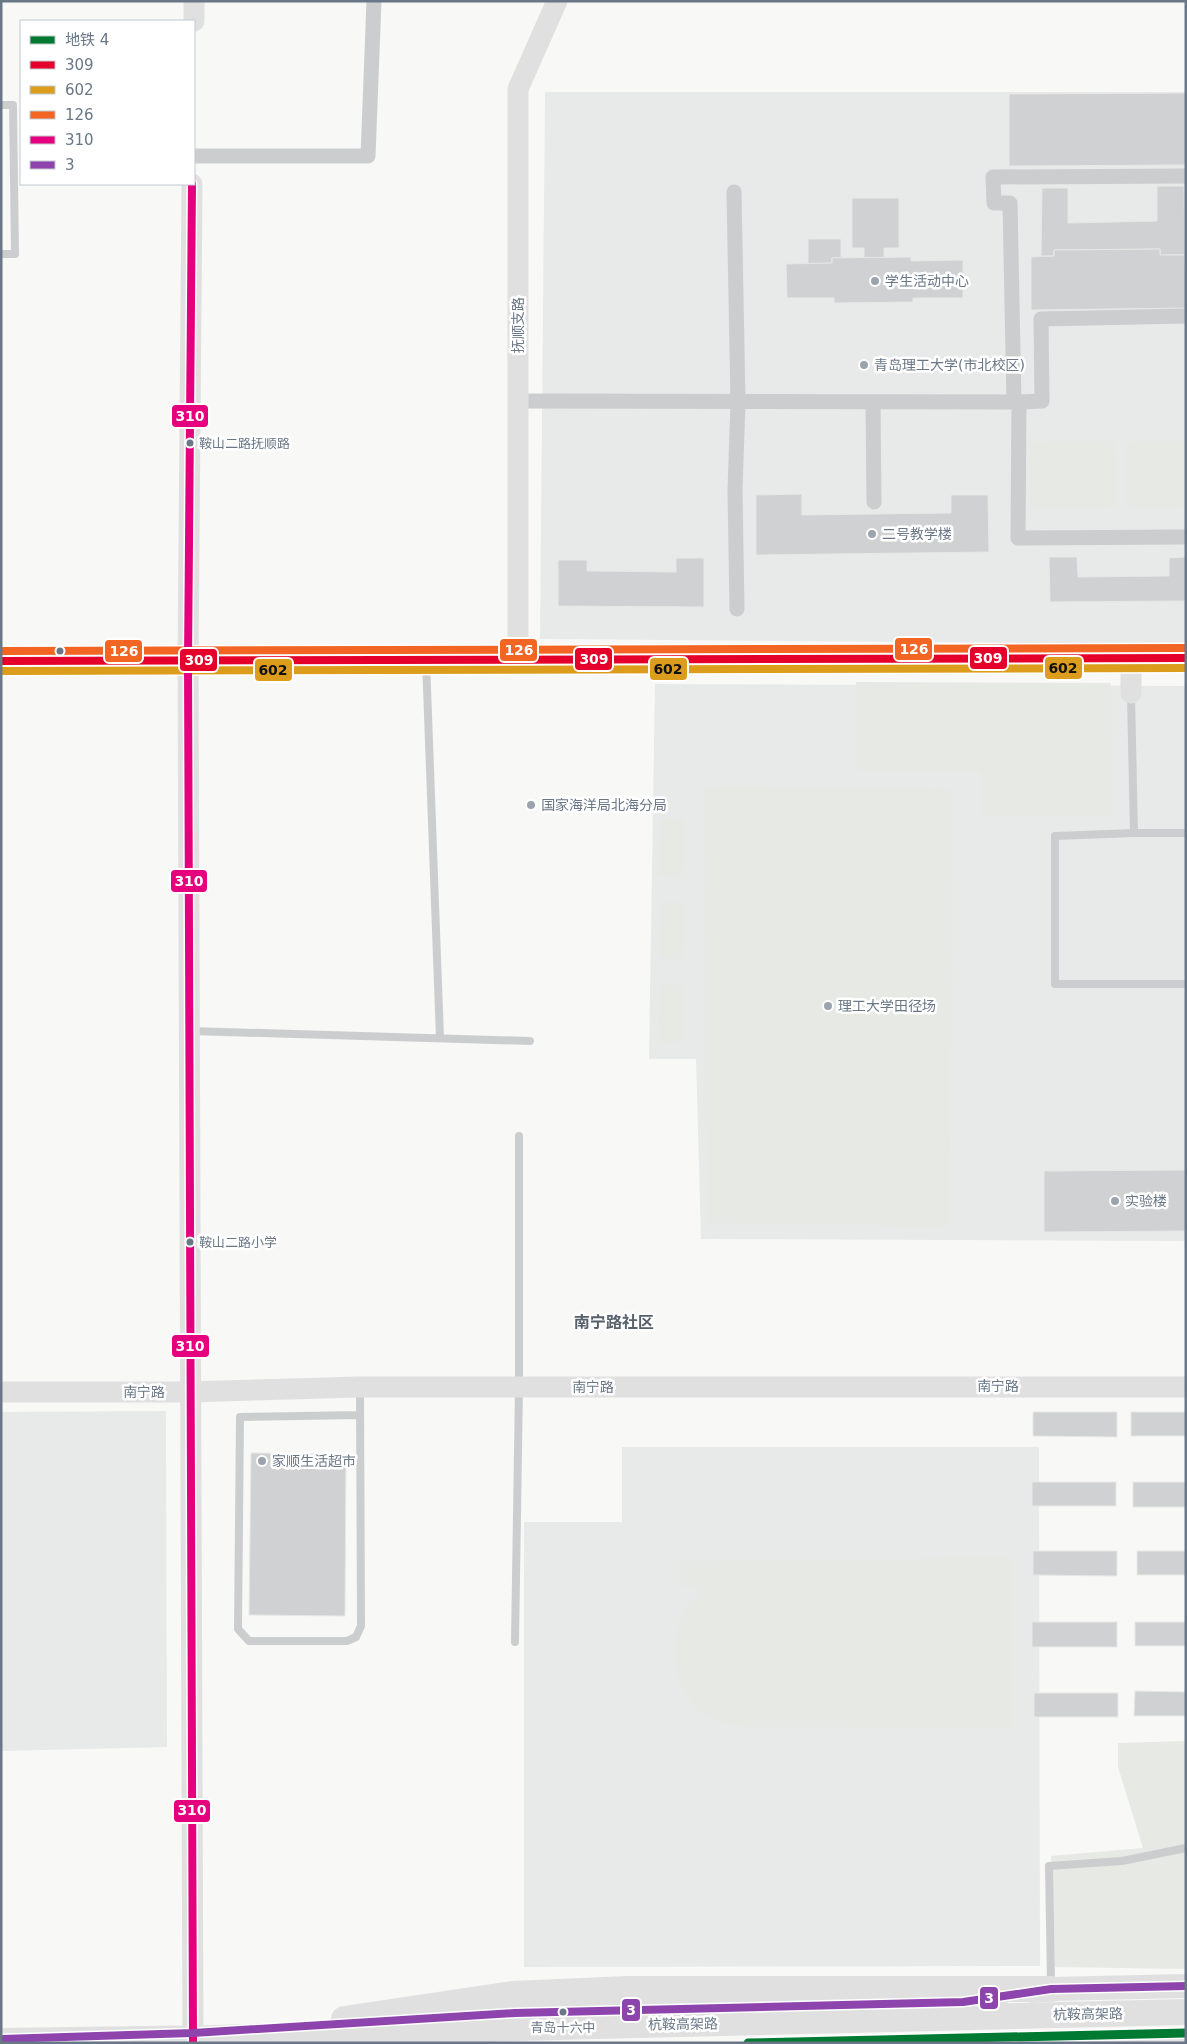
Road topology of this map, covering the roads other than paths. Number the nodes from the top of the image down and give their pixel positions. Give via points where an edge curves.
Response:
1 (194, 1) edge
2 (374, 1) edge
3 (557, 1) edge
4 (194, 20) edge
5 (1, 105) edge
6 (17, 105) edge
7 (195, 156) edge
8 (1186, 176) edge
9 (192, 185) edge
10 (734, 192) dead end
11 (1, 254) edge
12 (1186, 316) edge
13 (518, 401) junction
14 (738, 402) junction
15 (873, 402) junction
16 (1016, 402) junction
17 (874, 502) dead end
18 (1186, 537) edge
19 (737, 609) dead end
20 (426, 658) junction
21 (518, 658) junction
22 (1131, 658) junction
23 (1186, 658) edge
24 (188, 660) junction
25 (1, 661) edge
26 (1131, 693) joint
27 (1134, 833) junction
28 (1186, 833) edge
29 (1186, 984) edge
30 (188, 1031) junction
31 (440, 1038) junction
32 (530, 1041) dead end
33 (518, 1136) dead end
34 (360, 1387) junction
35 (519, 1387) junction
36 (1186, 1387) edge
37 (1, 1392) edge
38 (190, 1392) junction
39 (360, 1415) junction
40 (515, 1642) dead end
41 (1186, 1848) edge
42 (1186, 1986) edge
43 (1051, 1989) junction
44 (1186, 2012) edge
45 (201, 2038) edge
46 (1, 2039) edge
47 (1186, 2041) edge
48 (1103, 2043) edge

1 - 4 street
2 - 7 street via 368,156
3 - 13 street, 抚顺支路 via 518,89
5 - 6 lane
6 - 11 lane via 15,254
8 - 16 street via 993,177 994,204 1010,204
9 - 24 street
10 - 14 street
12 - 16 street via 1041,319 1042,401
13 - 14 street
13 - 21 street, 抚顺支路
14 - 15 street
14 - 19 street via 735,490
15 - 16 street
15 - 17 street
16 - 18 street via 1018,538
20 - 21 street
20 - 24 street
20 - 31 lane
21 - 22 street
22 - 23 street
22 - 26 street
24 - 25 street
24 - 30 street
26 - 27 lane
27 - 28 lane
27 - 29 lane via 1055,836 1055,984
30 - 31 lane
30 - 38 street
31 - 32 lane
33 - 35 lane
34 - 35 street, 南宁路
34 - 38 street, 南宁路
34 - 39 lane
35 - 36 street, 南宁路
35 - 40 lane
37 - 38 street, 南宁路
38 - 45 street
39 - 39 lane via 361,1626 356,1637 347,1641 249,1641 238,1629 240,1417
41 - 43 lane via 1122,1861 1048,1866
42 - 43 main road
43 - 45 main road via 963,2002 523,2012
43 - 45 highway via 628,1989 513,1994
44 - 45 highway, 杭鞍高架路
45 - 46 main road
45 - 46 highway, 杭鞍高架路
47 - 48 highway, 杭鞍高架路

